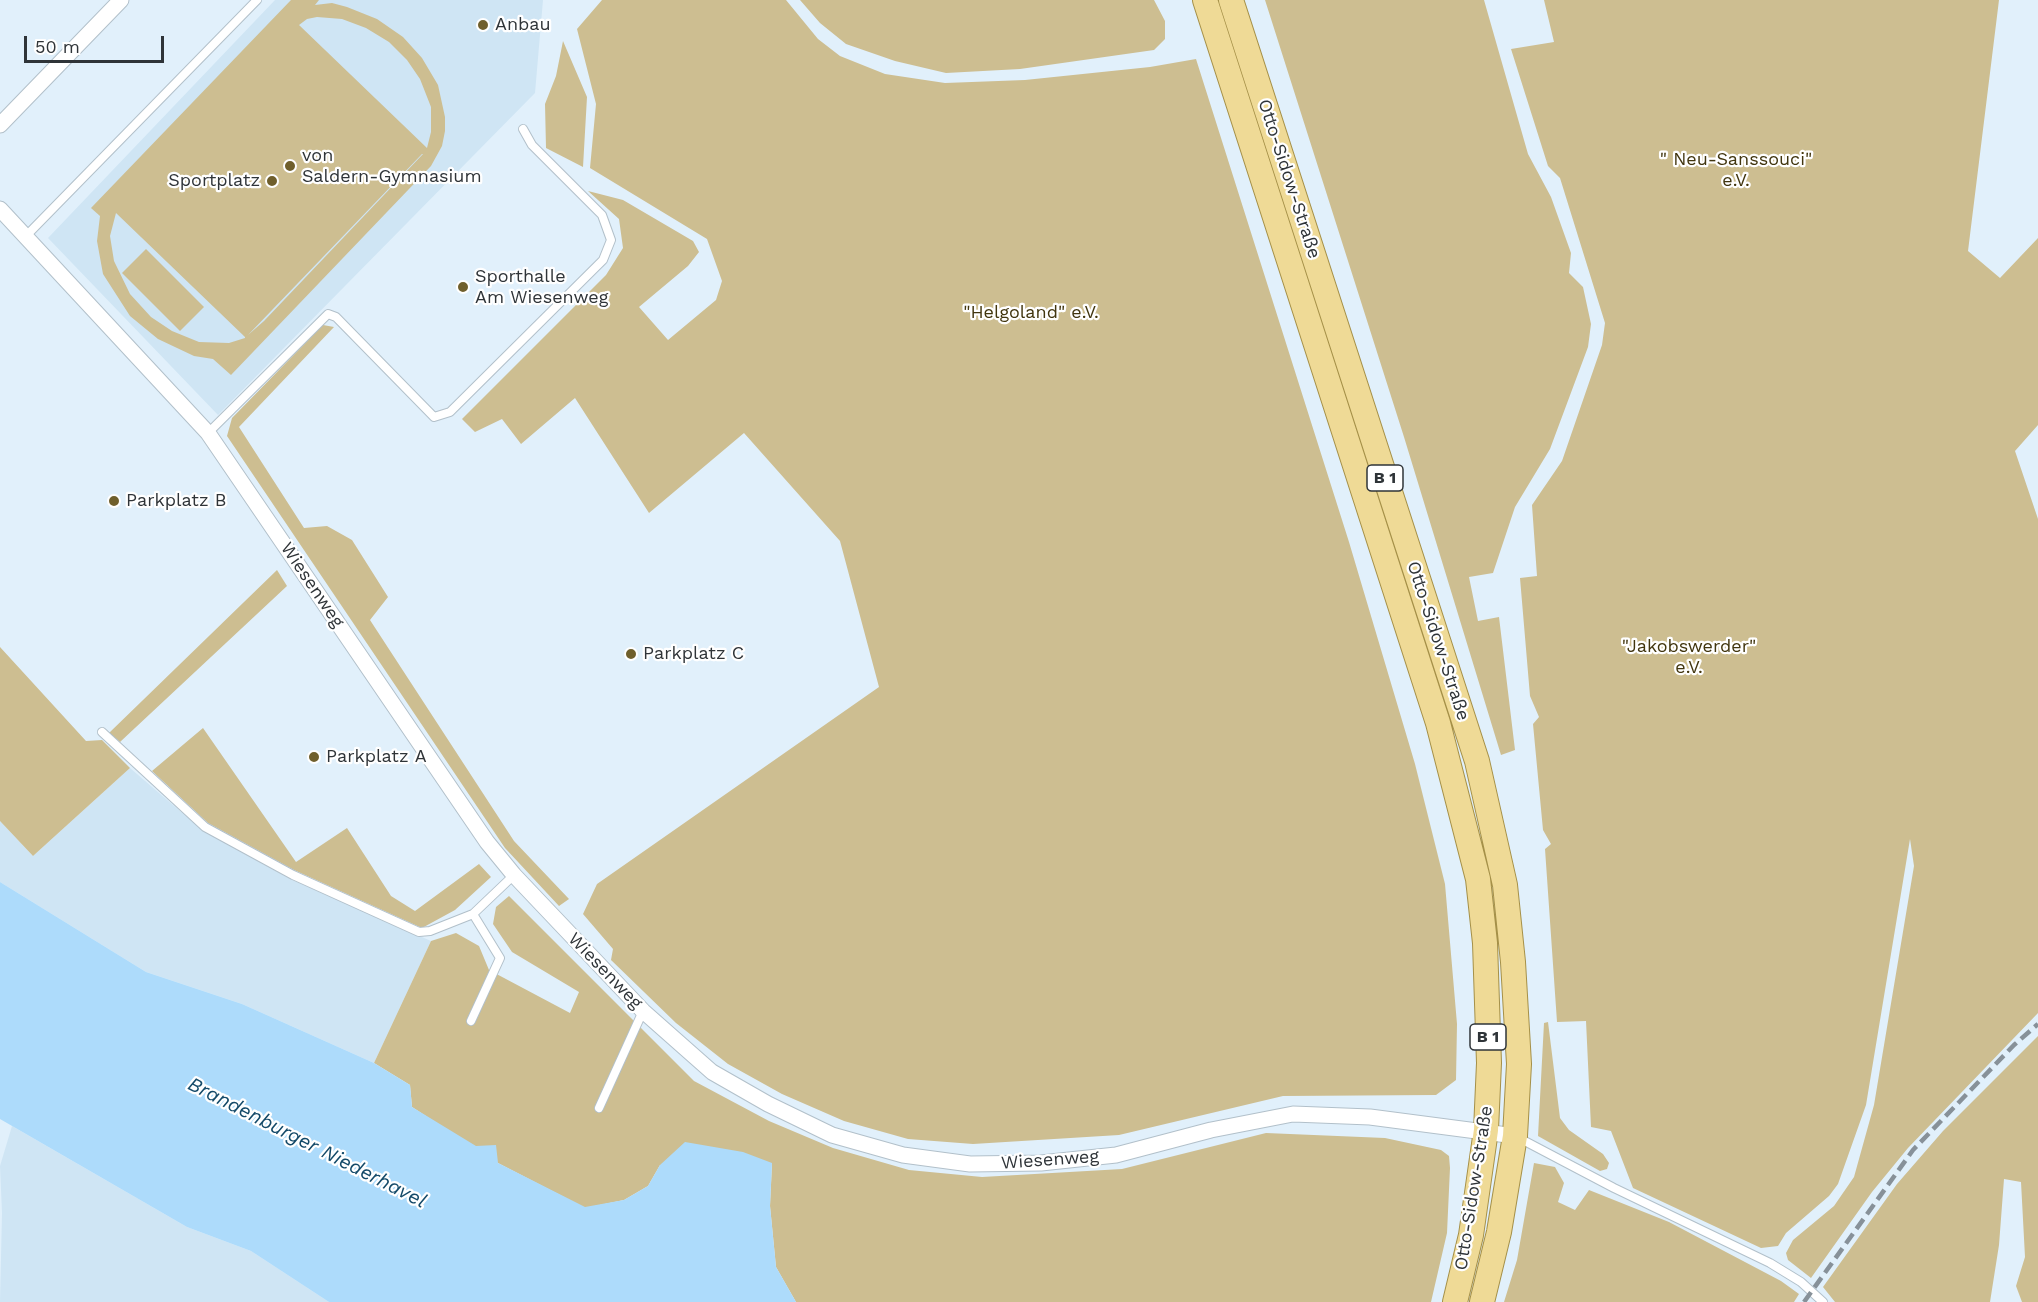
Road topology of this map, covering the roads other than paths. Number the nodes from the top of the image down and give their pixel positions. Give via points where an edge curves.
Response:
1 (121, 0) edge
2 (257, 0) edge
3 (1205, 0) edge
4 (1231, 0) edge
5 (0, 125) edge
6 (523, 129) dead end
7 (0, 209) edge
8 (26, 236) junction
9 (208, 433) junction
10 (102, 732) dead end
11 (514, 875) junction
12 (473, 914) junction
13 (643, 1011) junction
14 (471, 1021) dead end
15 (599, 1108) dead end
16 (1486, 1130) junction
17 (1515, 1136) junction
18 (1455, 1302) edge
19 (1482, 1302) edge
20 (1823, 1302) edge

1 - 5 street
2 - 8 lane
3 - 16 main road, Otto-Sidow-Straße / B 1 via 1438,723 1478,879 1485,943 1489,1063
4 - 17 main road, Otto-Sidow-Straße / B 1 via 1477,761 1505,885 1513,962 1519,1064
6 - 9 lane via 532,145 602,215 611,240 603,260 450,412 434,417 328,314
7 - 8 street, Wiesenweg
8 - 9 street, Wiesenweg
9 - 11 street, Wiesenweg via 486,842
10 - 12 lane via 205,827 293,875 418,932
11 - 12 lane
11 - 13 street, Wiesenweg
12 - 14 lane via 500,958
13 - 15 lane
13 - 16 street, Wiesenweg via 712,1072 768,1104 832,1135 903,1155 970,1164 1041,1163 1116,1155 1293,1114 1370,1117
16 - 17 street, Wiesenweg
16 - 18 main road, Otto-Sidow-Straße / B 1
17 - 19 main road, Otto-Sidow-Straße / B 1 via 1499,1232
17 - 20 lane via 1770,1263 1801,1282

